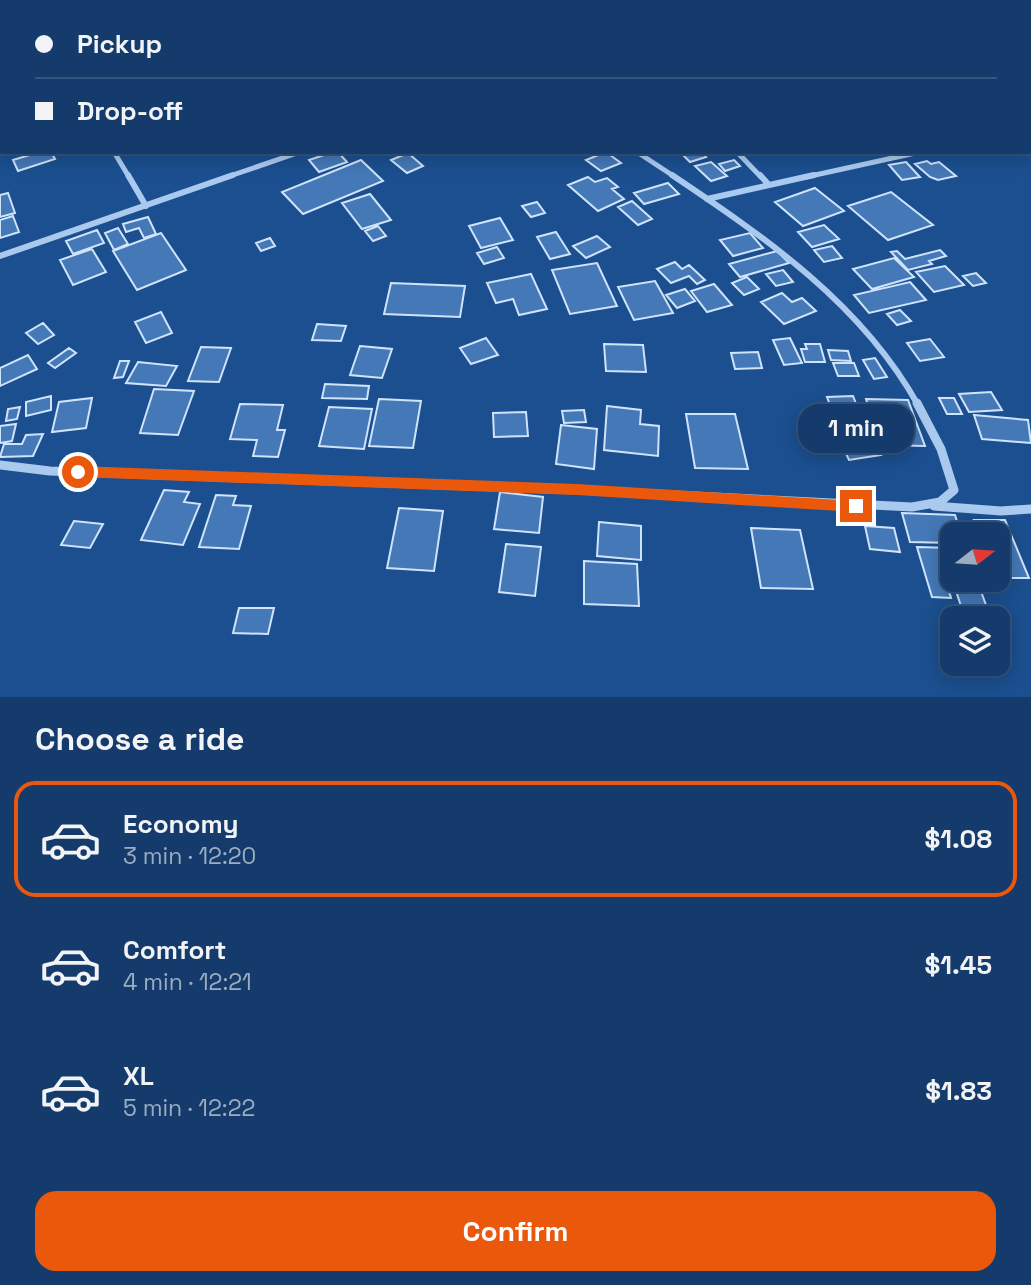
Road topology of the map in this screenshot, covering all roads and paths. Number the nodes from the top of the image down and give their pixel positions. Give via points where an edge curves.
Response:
1 (115, 154) edge
2 (294, 154) edge
3 (640, 154) edge
4 (739, 154) edge
5 (911, 154) edge
6 (769, 185) junction
7 (707, 200) junction
8 (146, 205) junction
9 (0, 256) edge
10 (0, 465) edge
11 (930, 506) junction
12 (1031, 509) edge

1 - 8 street
2 - 8 street
3 - 7 street
4 - 6 street
5 - 6 street
6 - 7 street
7 - 11 street via 772,243 881,346 916,397 950,465 954,490 948,499
8 - 9 street
10 - 11 street via 50,471 577,490 883,508
11 - 12 street

